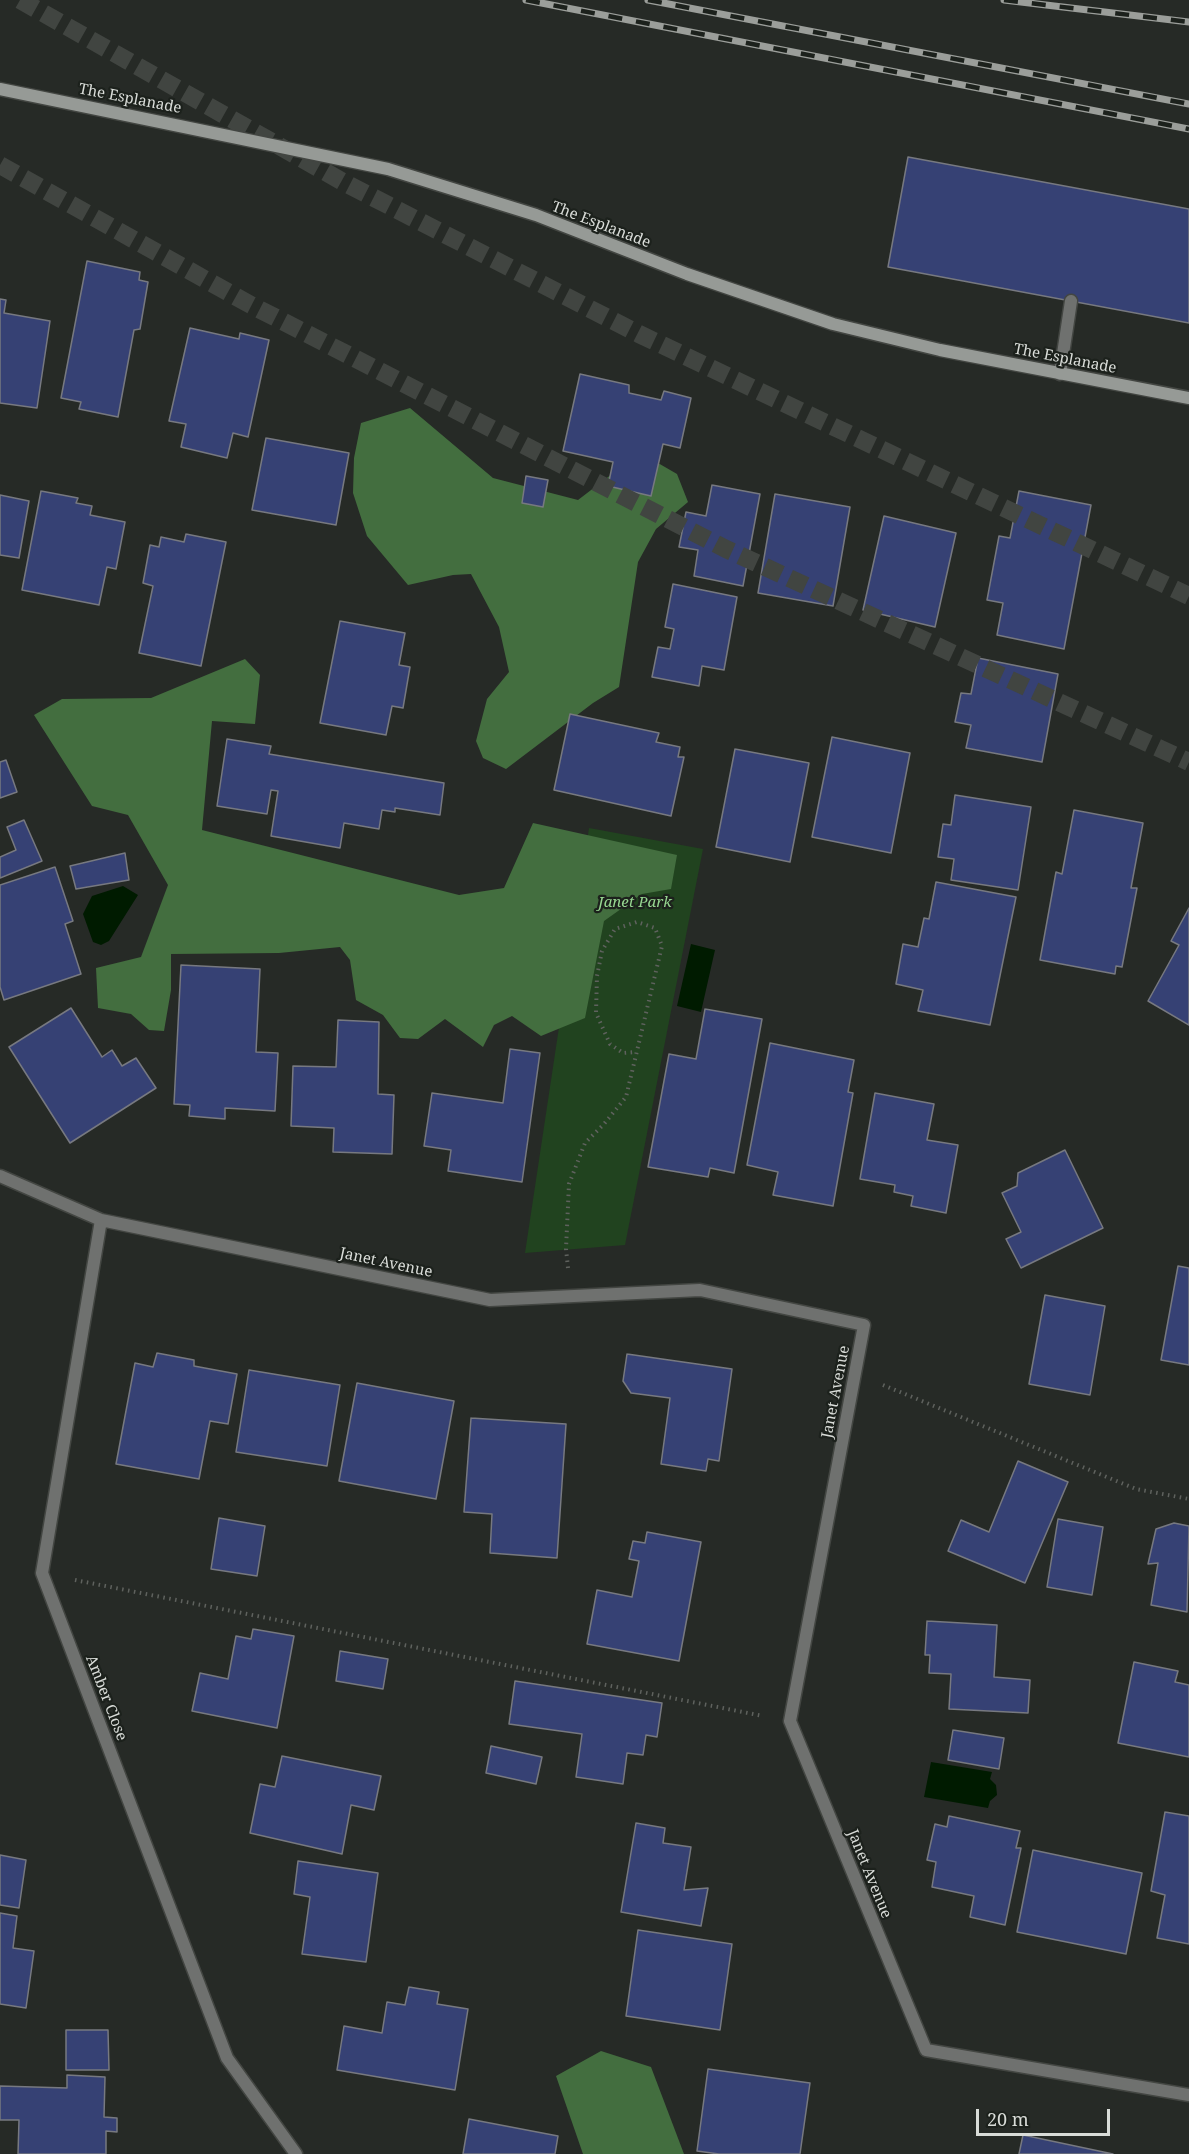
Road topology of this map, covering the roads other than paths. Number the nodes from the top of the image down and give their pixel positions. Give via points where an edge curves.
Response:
1 (0, 89) edge
2 (1071, 301) dead end
3 (1060, 374) junction
4 (1189, 398) edge
5 (0, 1176) edge
6 (101, 1220) junction
7 (1189, 2095) edge
8 (297, 2154) edge

1 - 3 main road, The Esplanade via 388,169 536,216 833,324
2 - 3 street
3 - 4 main road, The Esplanade
5 - 6 street, Janet Avenue
6 - 7 street, Janet Avenue via 490,1300 700,1290 864,1325 790,1721 926,2050
6 - 8 street, Amber Close via 42,1573 226,2058

